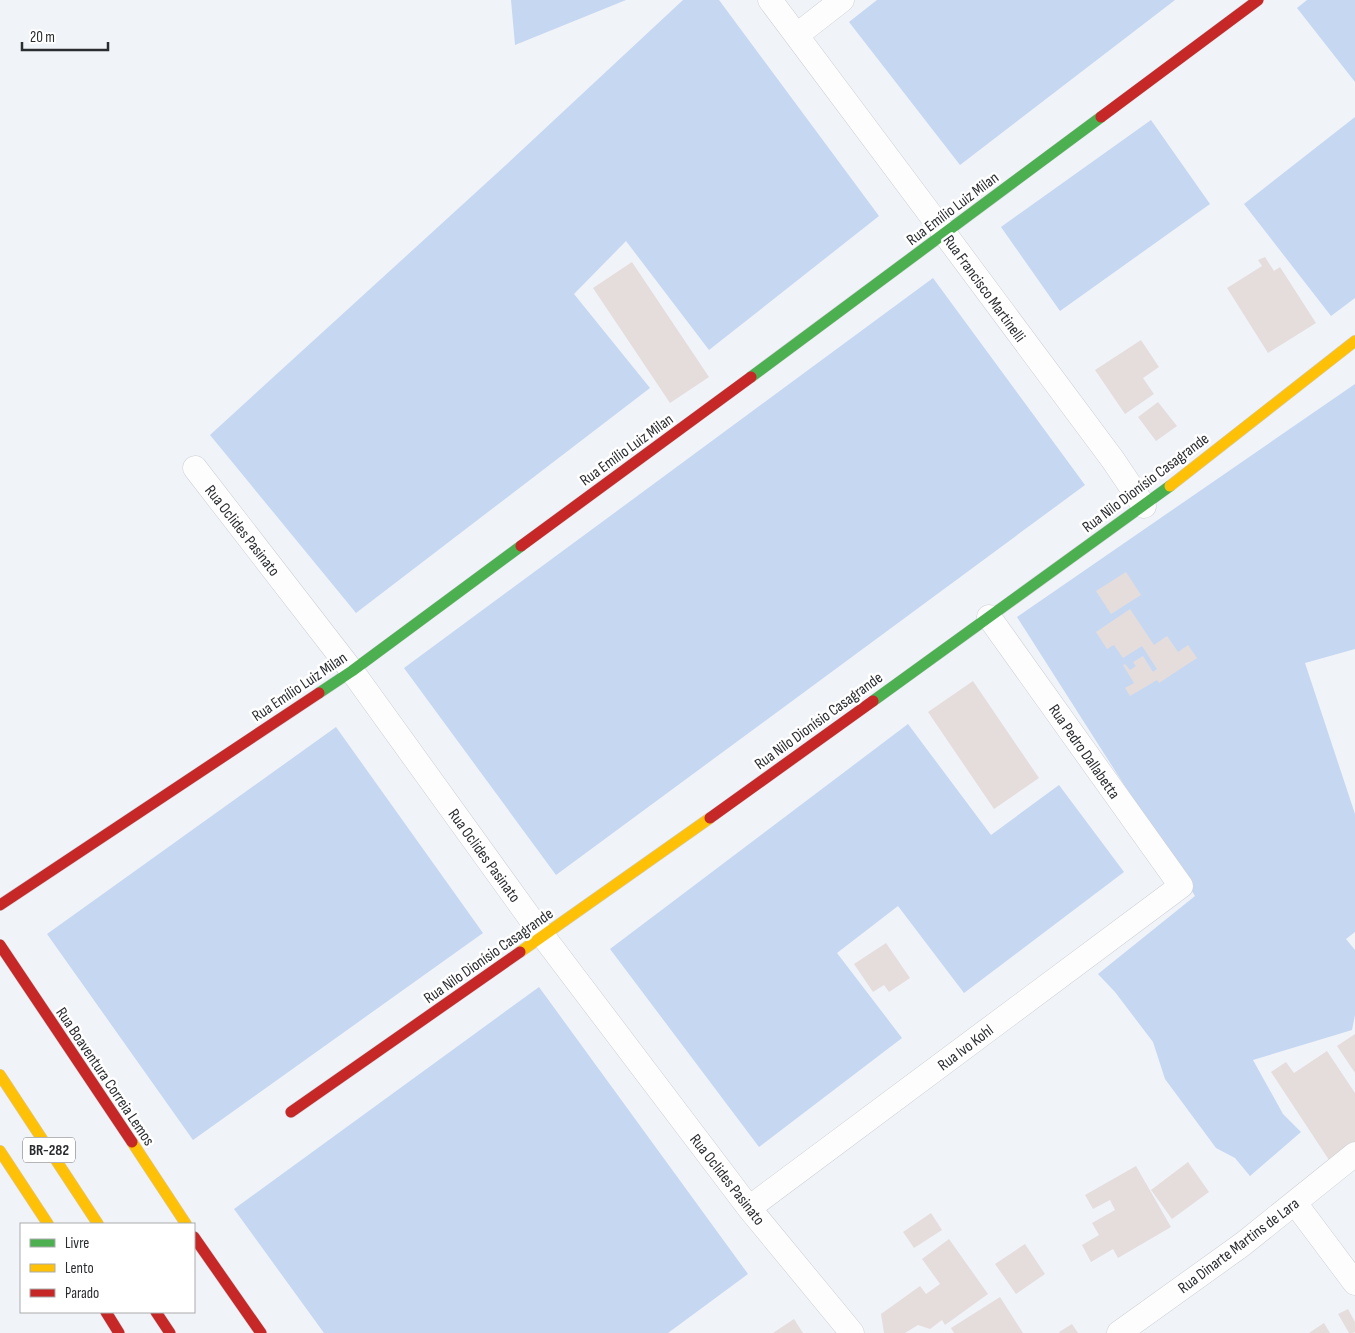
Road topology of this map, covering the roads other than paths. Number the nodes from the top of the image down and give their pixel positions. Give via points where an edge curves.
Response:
1 (770, 0) edge
2 (842, 0) edge
3 (1258, 0) edge
4 (797, 35) junction
5 (945, 234) junction
6 (1355, 341) edge
7 (195, 468) dead end
8 (1144, 506) junction
9 (989, 617) junction
10 (352, 671) junction
11 (1181, 886) joint
12 (0, 905) edge
13 (543, 936) junction
14 (0, 945) edge
15 (0, 1075) edge
16 (291, 1112) dead end
17 (0, 1151) edge
18 (1355, 1154) edge
19 (1295, 1203) junction
20 (749, 1208) junction
21 (47, 1223) edge
22 (97, 1223) edge
23 (185, 1223) edge
24 (195, 1238) edge
25 (1355, 1283) edge
26 (107, 1313) edge
27 (157, 1313) edge
28 (119, 1333) edge
29 (170, 1333) edge
30 (261, 1333) edge
31 (852, 1333) edge
32 (1119, 1333) edge

1 - 4 street, Rua Francisco Martinelli
2 - 4 street
3 - 5 main road, Rua Emílio Luiz Milan
4 - 5 street, Rua Francisco Martinelli
5 - 8 street, Rua Francisco Martinelli
5 - 10 main road, Rua Emílio Luiz Milan
6 - 8 main road, Rua Nilo Dionísio Casagrande
7 - 10 street, Rua Oclides Pasinato
8 - 9 main road, Rua Nilo Dionísio Casagrande
9 - 11 street, Rua Pedro Dallabetta
9 - 13 main road, Rua Nilo Dionísio Casagrande
10 - 12 main road, Rua Emílio Luiz Milan
10 - 13 street, Rua Oclides Pasinato
11 - 20 street, Rua Ivo Kohl
13 - 16 main road, Rua Nilo Dionísio Casagrande
13 - 20 street, Rua Oclides Pasinato
14 - 23 main road, Rua Boaventura Correia Lemos
15 - 22 main road, BR-282
17 - 21 main road, BR-282
18 - 19 street, Rua Dinarte Martins de Lara
19 - 25 street
19 - 32 street, Rua Dinarte Martins de Lara
20 - 31 street, Rua Oclides Pasinato
24 - 30 main road
26 - 28 main road
27 - 29 main road

